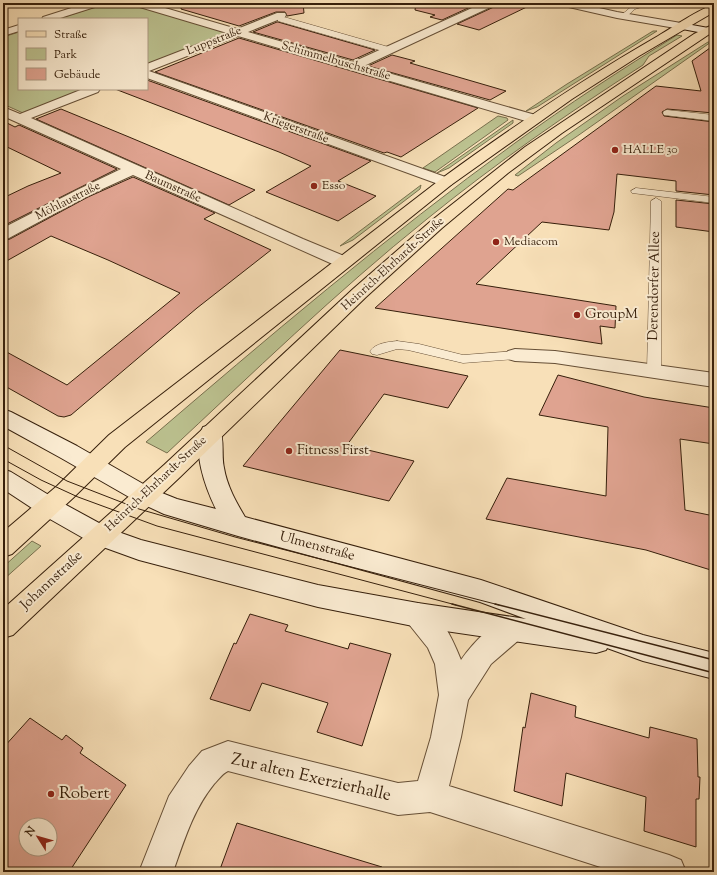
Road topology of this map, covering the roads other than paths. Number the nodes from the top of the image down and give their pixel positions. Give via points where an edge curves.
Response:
1 (97, 3) edge
2 (137, 3) edge
3 (491, 3) edge
4 (564, 3) edge
5 (651, 3) edge
6 (714, 8) edge
7 (626, 14) junction
8 (281, 17) joint
9 (50, 18) edge
10 (3, 22) edge
11 (686, 24) junction
12 (18, 28) edge
13 (18, 28) edge
14 (712, 29) edge
15 (237, 32) junction
16 (3, 33) edge
17 (389, 50) junction
18 (354, 66) junction
19 (148, 68) edge
20 (148, 74) edge
21 (91, 90) edge
22 (675, 107) dead end
23 (3, 110) edge
24 (714, 111) edge
25 (667, 113) dead end
26 (20, 118) junction
27 (714, 118) edge
28 (534, 119) junction
29 (133, 169) junction
30 (446, 182) junction
31 (636, 191) dead end
32 (714, 200) edge
33 (656, 201) dead end
34 (3, 235) edge
35 (343, 262) junction
36 (377, 351) dead end
37 (516, 355) joint
38 (654, 371) junction
39 (714, 380) edge
40 (3, 417) edge
41 (211, 433) junction
42 (94, 466) junction
43 (3, 478) edge
44 (144, 495) junction
45 (49, 507) junction
46 (238, 526) junction
47 (101, 536) junction
48 (3, 547) edge
49 (418, 615) junction
50 (3, 626) edge
51 (510, 630) junction
52 (643, 648) junction
53 (714, 666) edge
54 (454, 695) junction
55 (430, 796) junction
56 (156, 872) edge
57 (669, 872) edge

1 - 9 street
2 - 15 street, Schimmelbuschstraße
3 - 17 street
4 - 7 street
5 - 7 lane via 633,8
6 - 11 main road, Heinrich-Ehrhardt-Straße
7 - 11 street
8 - 15 street, Luppstraße
8 - 17 lane
10 - 12 street
11 - 14 street
11 - 28 main road, Heinrich-Ehrhardt-Straße via 607,70
13 - 16 street
14 - 41 main road, Heinrich-Ehrhardt-Straße via 562,127 477,190 329,321
15 - 18 street, Schimmelbuschstraße
15 - 19 street, Luppstraße
17 - 18 street
18 - 28 street, Schimmelbuschstraße
20 - 30 street, Kriegerstraße
21 - 26 street
22 - 24 lane
23 - 26 street, Baumstraße
25 - 27 lane
26 - 29 street, Baumstraße
28 - 30 main road, Heinrich-Ehrhardt-Straße
29 - 34 street, Möhlaustraße
29 - 35 street, Baumstraße
30 - 35 main road, Heinrich-Ehrhardt-Straße
31 - 32 lane
33 - 38 lane, Derendorfer Allee
35 - 42 main road, Heinrich-Ehrhardt-Straße via 117,441
36 - 37 lane via 381,348 404,346 463,359
37 - 38 street via 554,357
38 - 39 street
40 - 42 street, Ulmenstraße
41 - 44 main road, Heinrich-Ehrhardt-Straße
41 - 46 street via 211,462 221,498
42 - 44 street, Ulmenstraße
42 - 45 main road
43 - 45 street, Ulmenstraße
44 - 46 street, Ulmenstraße via 172,507
44 - 47 main road, Heinrich-Ehrhardt-Straße
45 - 47 street, Ulmenstraße
45 - 48 main road
46 - 52 street, Ulmenstraße via 480,591
47 - 49 street, Ulmenstraße via 139,550 318,596
47 - 50 main road, Johannstraße via 61,570
49 - 51 street, Ulmenstraße
49 - 54 street via 441,646 449,664
51 - 52 street, Ulmenstraße
51 - 54 street via 481,655
52 - 53 street, Ulmenstraße
54 - 55 street
55 - 56 street, Zur alten Exerzierhalle via 398,799 228,756 213,762 180,807
55 - 57 street

